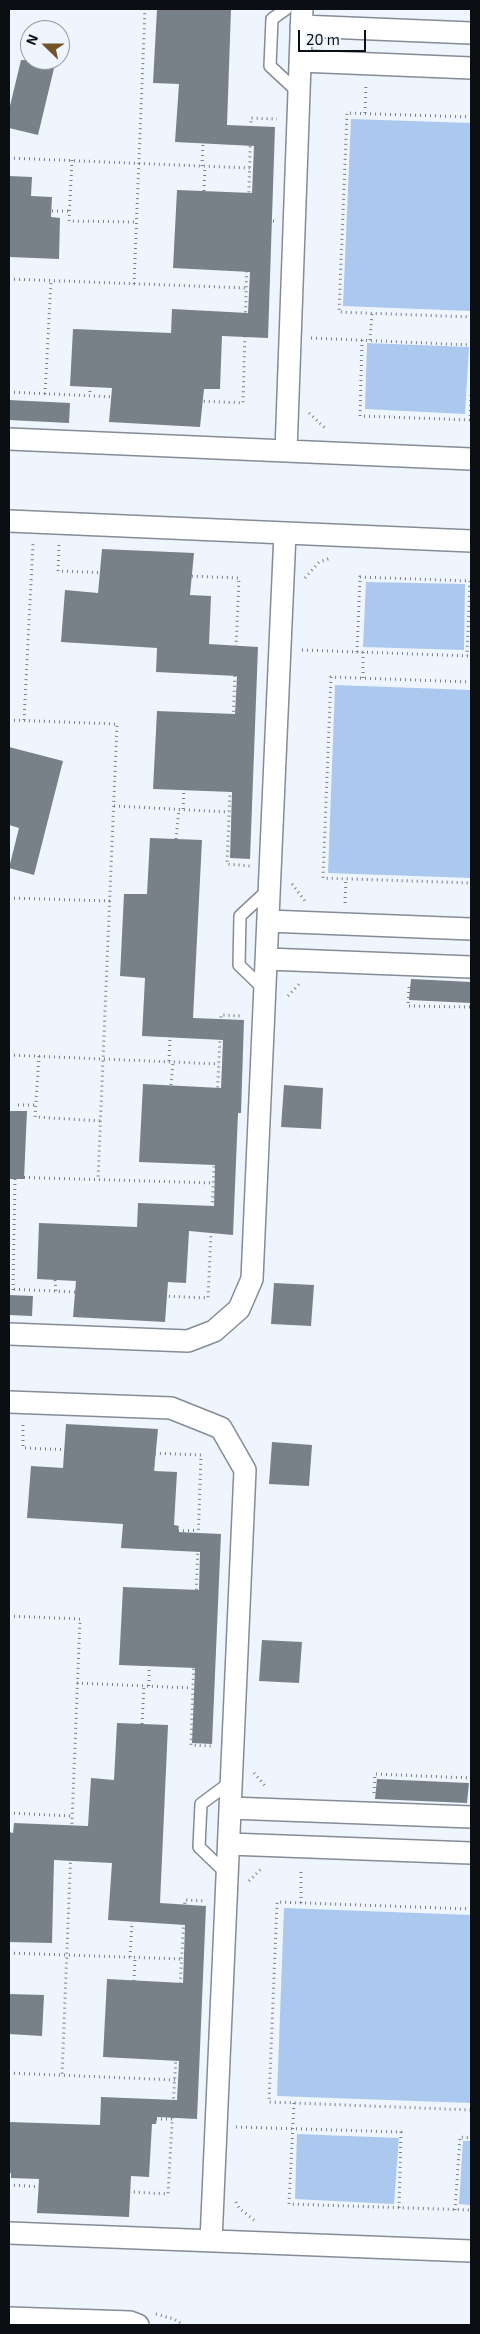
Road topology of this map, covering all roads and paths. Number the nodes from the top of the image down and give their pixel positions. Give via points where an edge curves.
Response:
1 (145, 9) edge
2 (286, 9) edge
3 (301, 18) edge
4 (471, 33) edge
5 (300, 61) junction
6 (471, 68) edge
7 (367, 77) dead end
8 (298, 92) junction
9 (280, 111) dead end
10 (366, 113) junction
11 (471, 117) edge
12 (204, 144) dead end
13 (9, 158) edge
14 (72, 160) junction
15 (138, 163) junction
16 (204, 166) junction
17 (250, 168) junction
18 (204, 191) dead end
19 (52, 211) dead end
20 (70, 211) junction
21 (248, 220) junction
22 (136, 222) junction
23 (276, 226) dead end
24 (276, 237) dead end
25 (248, 242) junction
26 (230, 252) dead end
27 (248, 252) junction
28 (9, 279) edge
29 (51, 281) junction
30 (134, 284) junction
31 (247, 288) junction
32 (372, 313) junction
33 (471, 317) edge
34 (245, 331) junction
35 (227, 332) dead end
36 (305, 338) dead end
37 (362, 340) junction
38 (370, 340) junction
39 (471, 345) edge
40 (150, 356) dead end
41 (90, 386) dead end
42 (198, 388) dead end
43 (471, 391) edge
44 (9, 392) edge
45 (44, 394) junction
46 (90, 396) junction
47 (160, 399) junction
48 (198, 401) junction
49 (307, 407) dead end
50 (334, 432) dead end
51 (9, 440) edge
52 (286, 451) junction
53 (471, 458) edge
54 (9, 521) edge
55 (285, 533) junction
56 (471, 541) edge
57 (42, 544) dead end
58 (50, 545) dead end
59 (336, 556) dead end
60 (126, 574) junction
61 (189, 576) junction
62 (302, 586) dead end
63 (125, 590) dead end
64 (187, 595) dead end
65 (296, 650) dead end
66 (356, 652) junction
67 (363, 652) junction
68 (236, 653) junction
69 (212, 655) dead end
70 (469, 656) edge
71 (363, 678) junction
72 (471, 682) edge
73 (9, 720) edge
74 (24, 720) junction
75 (233, 730) junction
76 (212, 732) dead end
77 (232, 743) junction
78 (260, 744) dead end
79 (260, 762) dead end
80 (232, 763) junction
81 (184, 790) dead end
82 (114, 806) junction
83 (181, 809) junction
84 (229, 812) junction
85 (176, 839) dead end
86 (256, 866) dead end
87 (346, 878) junction
88 (292, 882) dead end
89 (471, 883) edge
90 (269, 889) junction
91 (9, 898) edge
92 (110, 901) junction
93 (345, 905) dead end
94 (310, 906) dead end
95 (268, 921) junction
96 (471, 930) edge
97 (267, 959) junction
98 (471, 967) edge
99 (266, 991) junction
100 (249, 1016) dead end
101 (170, 1037) dead end
102 (9, 1054) edge
103 (39, 1056) junction
104 (103, 1059) junction
105 (171, 1062) junction
106 (219, 1064) junction
107 (171, 1085) dead end
108 (18, 1105) dead end
109 (36, 1105) junction
110 (217, 1113) junction
111 (244, 1115) dead end
112 (101, 1120) junction
113 (216, 1134) junction
114 (243, 1136) dead end
115 (215, 1145) junction
116 (196, 1146) dead end
117 (9, 1177) edge
118 (15, 1177) junction
119 (98, 1180) junction
120 (214, 1183) junction
121 (212, 1224) junction
122 (193, 1226) dead end
123 (116, 1252) dead end
124 (55, 1280) dead end
125 (162, 1282) dead end
126 (11, 1290) edge
127 (56, 1292) junction
128 (124, 1294) junction
129 (162, 1296) junction
130 (9, 1334) edge
131 (9, 1402) edge
132 (21, 1422) dead end
133 (91, 1451) junction
134 (154, 1454) junction
135 (91, 1466) dead end
136 (153, 1471) dead end
137 (198, 1530) junction
138 (178, 1531) dead end
139 (195, 1606) junction
140 (178, 1608) dead end
141 (9, 1616) edge
142 (194, 1626) junction
143 (222, 1632) dead end
144 (222, 1646) dead end
145 (194, 1647) junction
146 (149, 1666) dead end
147 (77, 1683) junction
148 (144, 1686) junction
149 (149, 1686) junction
150 (192, 1688) junction
151 (142, 1724) dead end
152 (217, 1746) dead end
153 (232, 1781) junction
154 (230, 1808) junction
155 (9, 1814) edge
156 (72, 1816) junction
157 (471, 1817) edge
158 (228, 1844) junction
159 (471, 1853) edge
160 (301, 1860) dead end
161 (265, 1866) dead end
162 (227, 1874) junction
163 (247, 1883) dead end
164 (210, 1901) dead end
165 (300, 1903) junction
166 (471, 1910) edge
167 (132, 1922) dead end
168 (9, 1954) edge
169 (67, 1956) junction
170 (130, 1958) junction
171 (135, 1958) junction
172 (182, 1959) junction
173 (134, 1981) dead end
174 (179, 2001) junction
175 (206, 2006) dead end
176 (205, 2019) dead end
177 (178, 2022) junction
178 (160, 2042) dead end
179 (177, 2042) junction
180 (9, 2073) edge
181 (62, 2076) junction
182 (175, 2080) junction
183 (294, 2102) junction
184 (471, 2110) edge
185 (156, 2119) dead end
186 (173, 2119) junction
187 (231, 2127) dead end
188 (292, 2129) junction
189 (471, 2138) edge
190 (76, 2148) dead end
191 (123, 2176) dead end
192 (9, 2185) edge
193 (85, 2189) junction
194 (123, 2191) junction
195 (231, 2194) dead end
196 (399, 2208) junction
197 (455, 2210) junction
198 (471, 2210) edge
199 (261, 2222) dead end
200 (9, 2233) edge
201 (212, 2241) junction
202 (471, 2251) edge
203 (9, 2318) edge
204 (147, 2319) edge
205 (183, 2325) edge

1 - 15 path
2 - 8 lane via 272,19 270,66
3 - 4 street
3 - 5 street
5 - 6 street
5 - 8 street
7 - 10 path
8 - 52 street
9 - 17 path via 280,119 252,118
10 - 11 path
10 - 32 path via 347,113 339,312
12 - 16 path
13 - 14 path
14 - 15 path
14 - 20 path
15 - 16 path
15 - 22 path
16 - 17 path
16 - 18 path
17 - 21 path
19 - 20 path
20 - 22 path via 69,221
21 - 23 path via 276,221
21 - 25 path
22 - 30 path
24 - 25 path via 275,242
25 - 27 path
26 - 27 path
27 - 31 path
28 - 29 path
29 - 30 path
29 - 45 path
30 - 31 path
31 - 34 path
32 - 33 path
32 - 38 path
34 - 35 path
34 - 48 path via 243,403
36 - 37 path
37 - 38 path
37 - 43 path via 360,416 470,420
38 - 39 path
40 - 47 path via 162,355
41 - 46 path
42 - 48 path
44 - 45 path
45 - 46 path
46 - 47 path
47 - 48 path
49 - 50 path via 325,429
51 - 52 street
52 - 53 street
54 - 55 street
55 - 56 street
55 - 90 street
57 - 74 path via 33,544
58 - 60 path via 60,545 58,571
59 - 62 path via 319,562
60 - 61 path
60 - 63 path
61 - 64 path
61 - 68 path via 239,578
65 - 66 path
66 - 67 path
66 - 70 path via 360,577 470,581
67 - 70 path
67 - 71 path
68 - 69 path
68 - 75 path
71 - 72 path
71 - 87 path via 331,677 323,878
73 - 74 path
74 - 82 path via 117,724
75 - 76 path
75 - 77 path
77 - 78 path
77 - 80 path
79 - 80 path
80 - 84 path
81 - 83 path
82 - 83 path
82 - 92 path
83 - 84 path
83 - 85 path
84 - 86 path via 227,864
87 - 89 path
87 - 93 path
88 - 94 path
90 - 95 street
90 - 99 lane via 240,916 239,964
91 - 92 path
92 - 104 path
95 - 96 street
95 - 97 street
97 - 98 street
97 - 99 street
99 - 130 street via 252,1279 239,1309 214,1331 188,1341
100 - 106 path via 222,1015
101 - 105 path
102 - 103 path
103 - 104 path
103 - 109 path
104 - 105 path
104 - 112 path
105 - 106 path
105 - 107 path
106 - 110 path
108 - 109 path
109 - 112 path via 35,1117
110 - 111 path
110 - 113 path
112 - 119 path
113 - 114 path
113 - 115 path
115 - 116 path
115 - 120 path
117 - 118 path
118 - 119 path
118 - 126 path
119 - 120 path
120 - 121 path
121 - 122 path
121 - 129 path via 208,1298
123 - 128 path via 127,1252
124 - 127 path
125 - 129 path
126 - 127 path
127 - 128 path
128 - 129 path
131 - 153 street via 171,1408 221,1428 245,1470
132 - 133 path via 24,1426 23,1448
133 - 134 path
133 - 135 path
134 - 136 path
134 - 137 path via 201,1455
137 - 138 path
137 - 139 path
139 - 140 path
139 - 142 path
141 - 147 path via 80,1620
142 - 143 path via 220,1628
142 - 145 path
144 - 145 path
145 - 150 path
146 - 149 path
147 - 148 path
147 - 156 path
148 - 149 path
148 - 151 path
149 - 150 path
150 - 152 path via 191,1745
153 - 154 street
153 - 162 lane via 201,1804 199,1847
154 - 157 street
154 - 158 street
155 - 156 path
156 - 169 path
158 - 159 street
158 - 162 street
160 - 165 path
161 - 163 path
162 - 201 street
164 - 172 path via 185,1900
165 - 166 path
165 - 183 path via 277,1902 269,2102
167 - 170 path
168 - 169 path
169 - 170 path
169 - 181 path
170 - 171 path
171 - 172 path
171 - 173 path
172 - 174 path
174 - 175 path via 201,2002
174 - 177 path
176 - 177 path via 200,2023
177 - 179 path
178 - 179 path
179 - 182 path
180 - 181 path
181 - 182 path
182 - 186 path
183 - 184 path
183 - 188 path
185 - 186 path
186 - 194 path via 168,2194
187 - 188 path
188 - 196 path via 289,2204
188 - 196 path via 402,2132
189 - 197 path via 460,2137
190 - 193 path via 87,2147
191 - 194 path
192 - 193 path
193 - 194 path
195 - 199 path via 239,2208
196 - 197 path
197 - 198 path
200 - 201 street
201 - 202 street
203 - 204 street via 130,2322
204 - 205 path via 174,2319

